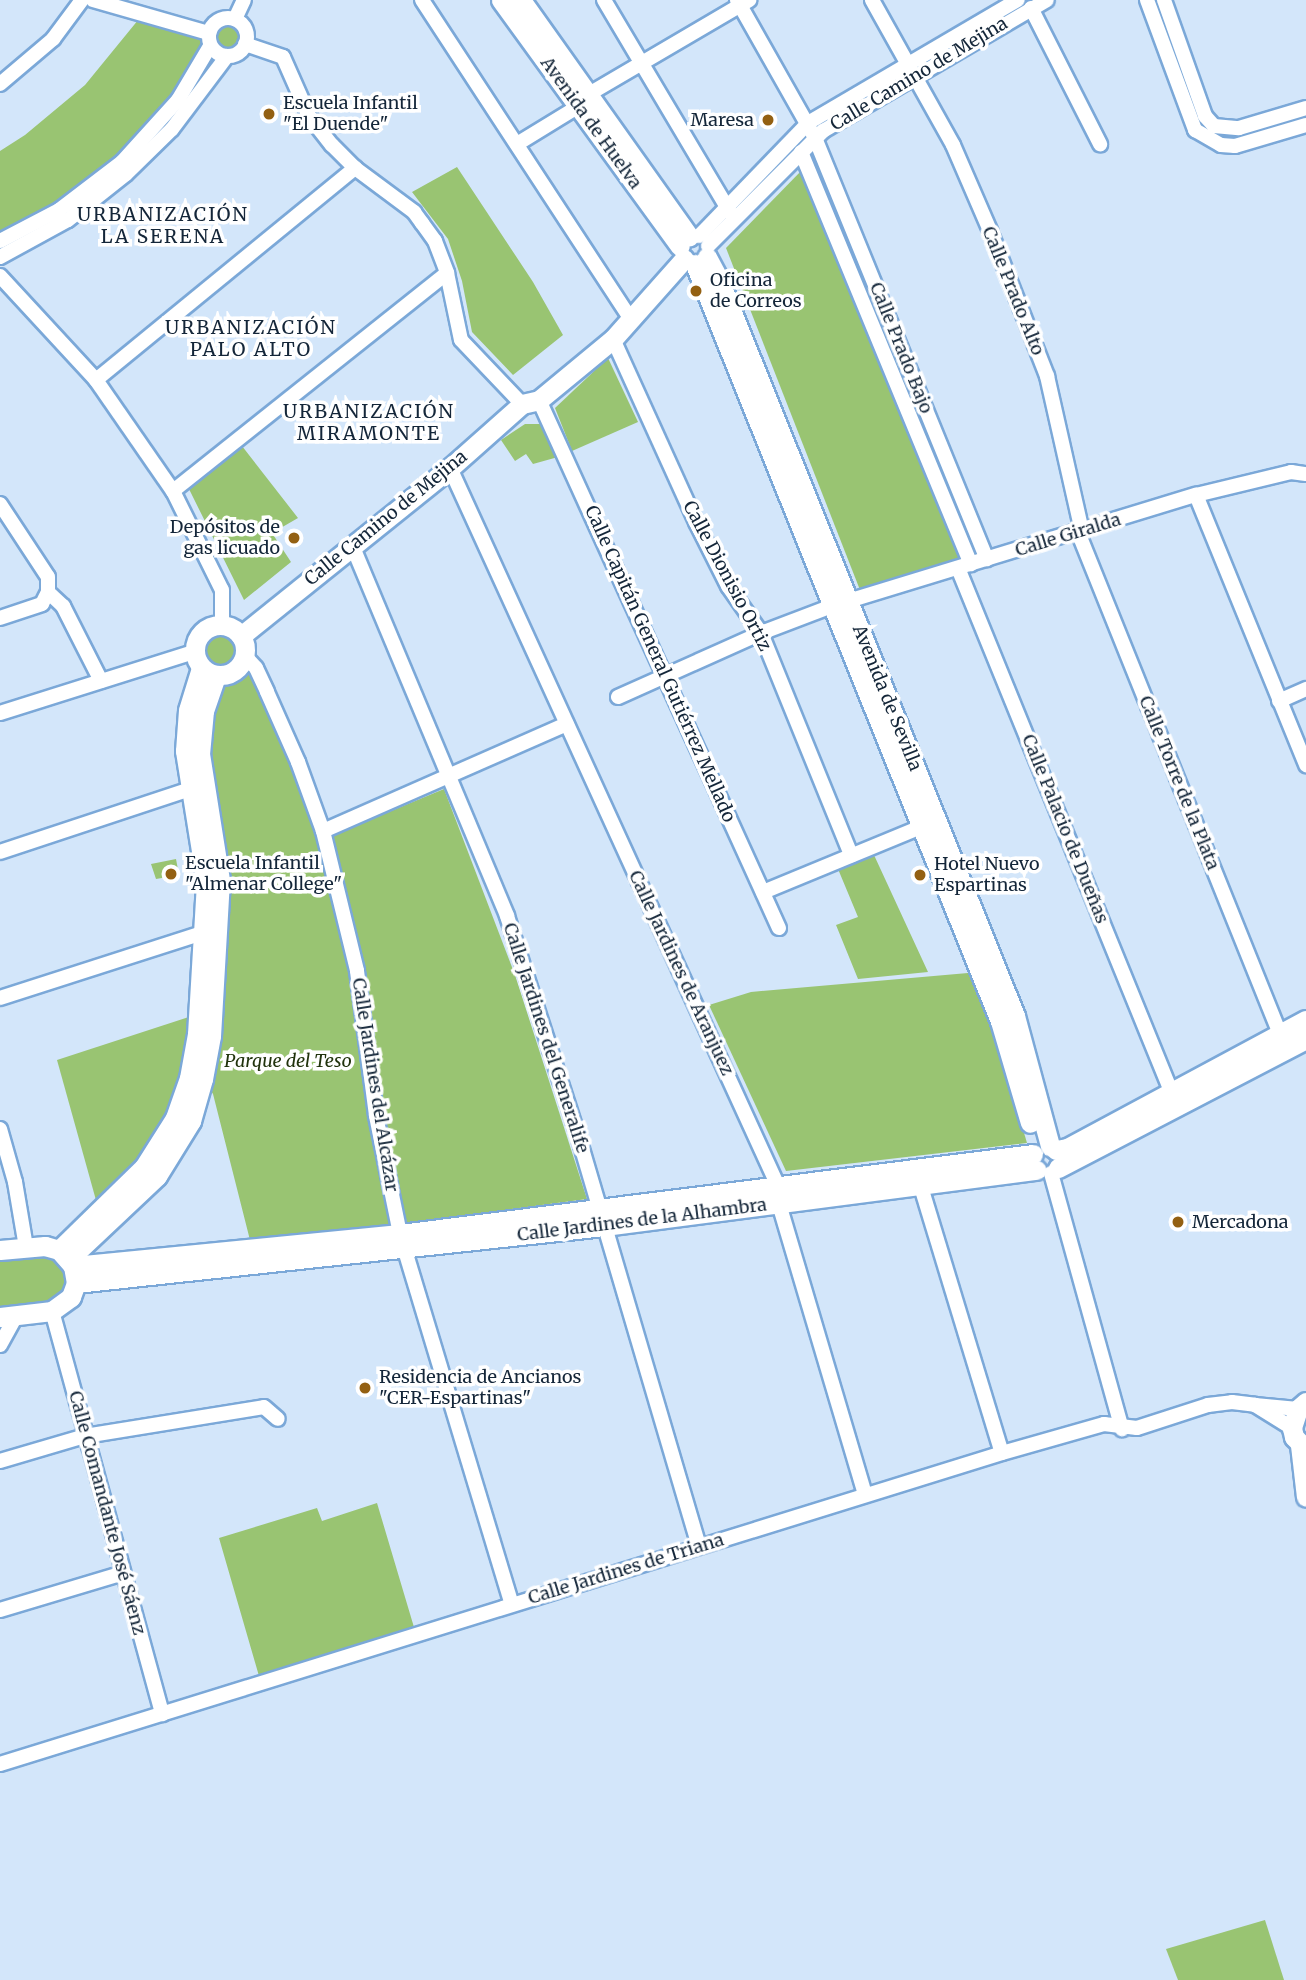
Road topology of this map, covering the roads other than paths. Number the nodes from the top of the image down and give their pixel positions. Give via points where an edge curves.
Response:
1 (82, 0) edge
2 (93, 0) edge
3 (244, 0) edge
4 (422, 0) edge
5 (501, 0) edge
6 (521, 0) edge
7 (604, 0) edge
8 (872, 0) edge
9 (1047, 0) edge
10 (1147, 0) edge
11 (1164, 0) edge
12 (742, 2) edge
13 (1011, 6) edge
14 (1031, 8) junction
15 (235, 19) junction
16 (210, 39) junction
17 (245, 44) junction
18 (227, 56) junction
19 (640, 64) junction
20 (911, 70) junction
21 (0, 84) edge
22 (584, 100) junction
23 (1306, 108) edge
24 (808, 123) junction
25 (1306, 125) edge
26 (1210, 132) junction
27 (816, 138) junction
28 (517, 144) junction
29 (1100, 144) dead end
30 (801, 152) junction
31 (355, 168) junction
32 (730, 213) junction
33 (0, 241) edge
34 (695, 249) junction
35 (0, 257) edge
36 (447, 273) junction
37 (0, 276) edge
38 (630, 318) junction
39 (613, 339) junction
40 (96, 380) junction
41 (530, 402) junction
42 (450, 468) junction
43 (1306, 474) edge
44 (173, 491) junction
45 (1196, 495) junction
46 (0, 504) edge
47 (1080, 532) junction
48 (352, 545) junction
49 (987, 559) junction
50 (964, 566) junction
51 (48, 592) junction
52 (840, 604) junction
53 (0, 618) edge
54 (222, 625) junction
55 (761, 633) junction
56 (241, 636) junction
57 (245, 656) junction
58 (203, 665) junction
59 (666, 675) junction
60 (101, 681) junction
61 (1306, 690) edge
62 (618, 697) dead end
63 (1279, 701) junction
64 (0, 713) edge
65 (567, 724) junction
66 (1306, 765) edge
67 (450, 774) junction
68 (191, 789) junction
69 (922, 827) junction
70 (323, 831) junction
71 (0, 852) edge
72 (851, 855) junction
73 (764, 892) junction
74 (779, 929) dead end
75 (203, 933) junction
76 (0, 998) edge
77 (1306, 1020) edge
78 (1280, 1034) junction
79 (1306, 1039) edge
80 (1171, 1091) junction
81 (0, 1129) edge
82 (1046, 1158) junction
83 (918, 1177) junction
84 (779, 1195) junction
85 (601, 1217) junction
86 (402, 1240) junction
87 (26, 1247) junction
88 (0, 1250) edge
89 (69, 1264) junction
90 (52, 1311) junction
91 (8, 1317) edge
92 (0, 1345) edge
93 (1255, 1405) junction
94 (1302, 1405) edge
95 (278, 1419) dead end
96 (1122, 1429) junction
97 (85, 1436) junction
98 (1299, 1441) edge
99 (1002, 1453) junction
100 (0, 1461) edge
101 (864, 1495) junction
102 (1306, 1497) edge
103 (699, 1546) junction
104 (123, 1573) junction
105 (512, 1604) junction
106 (0, 1611) edge
107 (162, 1714) junction
108 (0, 1764) edge

1 - 21 street via 52,39
2 - 16 street
3 - 15 street
4 - 28 street
5 - 22 street, Avenida de Huelva
6 - 22 street, Avenida de Huelva
7 - 19 street
8 - 20 street, Calle Prado Alto
9 - 14 street, Calle Camino de Mejina
10 - 26 street via 1193,127
11 - 26 street
12 - 19 street
12 - 24 street, Calle Prado Bajo
13 - 14 street, Calle Camino de Mejina
13 - 20 street, Calle Camino de Mejina
14 - 29 street
15 - 16 street via 222,19
15 - 17 street via 245,29
16 - 18 street via 220,55
16 - 33 street via 178,100 122,162 59,210
17 - 18 street via 241,51
17 - 31 street via 283,57 309,116
18 - 35 street via 172,129 126,174 68,220
19 - 22 street
19 - 32 street
20 - 24 street, Calle Camino de Mejina
20 - 27 street, Calle Camino de Mejina
20 - 47 street, Calle Prado Alto via 953,145 1047,376
22 - 28 street
22 - 34 street, Avenida de Huelva
23 - 26 street
24 - 27 street, Calle Prado Bajo
24 - 32 street, Calle Camino de Mejina
25 - 26 street via 1235,146 1221,145
27 - 30 street, Calle Camino de Mejina
27 - 49 street, Calle Prado Bajo
28 - 38 street
30 - 32 street, Calle Camino de Mejina
30 - 50 street, Calle Prado Bajo
31 - 36 street via 414,212 435,241
31 - 40 street
32 - 34 street, Calle Camino de Mejina
34 - 38 street, Calle Camino de Mejina
34 - 52 street, Avenida de Sevilla
36 - 41 street via 461,340
36 - 44 street
37 - 40 street
38 - 39 street, Calle Camino de Mejina
39 - 41 street, Calle Camino de Mejina
39 - 55 street, Calle Dionisio Ortiz via 701,533 728,586
40 - 44 street
41 - 42 street, Calle Camino de Mejina
41 - 59 street, Calle Capitán General Gutiérrez Mellado
42 - 48 street, Calle Camino de Mejina
42 - 65 street, Calle Jardines de Aranjuez
43 - 45 street, Calle Giralda via 1291,472
44 - 54 street via 222,590
45 - 47 street, Calle Giralda
45 - 63 street
46 - 51 street via 47,577
47 - 49 street, Calle Giralda
47 - 78 street, Calle Torre de la Plata
48 - 56 street, Calle Camino de Mejina
48 - 67 street, Calle Jardines del Generalife
49 - 50 street, Calle Giralda
50 - 52 street, Calle Giralda
50 - 80 street, Calle Palacio de Dueñas
51 - 53 street via 42,604
51 - 60 street via 63,606
52 - 55 street, Calle Giralda
52 - 69 street, Avenida de Sevilla
52 - 82 street, Avenida de Sevilla via 1015,1016
54 - 56 street
54 - 58 street via 202,632
55 - 59 street, Calle Giralda
55 - 72 street, Calle Dionisio Ortiz
56 - 57 street
57 - 58 street via 234,671
57 - 70 street, Calle Jardines del Alcázar via 272,702
58 - 60 street
58 - 68 street via 188,710 185,751
58 - 89 street via 200,754 220,880 211,1036 203,1079 191,1121 157,1176
59 - 62 street, Calle Giralda
59 - 73 street, Calle Capitán General Gutiérrez Mellado
60 - 64 street
61 - 63 street
63 - 66 street
65 - 67 street
65 - 84 street, Calle Jardines de Aranjuez
67 - 70 street
67 - 85 street, Calle Jardines del Generalife via 512,929
68 - 71 street
68 - 75 street via 206,882
69 - 72 street
69 - 82 street, Avenida de Sevilla via 1000,1021
70 - 86 street, Calle Jardines del Alcázar via 357,971 376,1116
72 - 73 street
73 - 74 street, Calle Capitán General Gutiérrez Mellado
75 - 76 street
75 - 89 street via 197,1034 175,1118 144,1167
77 - 78 street, Calle Jardines de la Alhambra
78 - 80 street, Calle Jardines de la Alhambra
79 - 82 street, Calle Jardines de la Alhambra
80 - 82 street, Calle Jardines de la Alhambra
81 - 87 street
82 - 83 street, Calle Jardines de la Alhambra
82 - 96 street
83 - 84 street, Calle Jardines de la Alhambra
83 - 99 street
84 - 85 street, Calle Jardines de la Alhambra
84 - 101 street, Calle Jardines de Aranjuez
85 - 86 street, Calle Jardines de la Alhambra
85 - 103 street, Calle Jardines del Generalife
86 - 89 street, Calle Jardines de la Alhambra via 246,1257
86 - 105 street, Calle Jardines del Alcázar
87 - 88 street, Calle Jardines de la Alhambra
87 - 89 street, Calle Jardines de la Alhambra via 45,1246
89 - 90 street via 71,1297
90 - 91 street
90 - 97 street, Calle Comandante José Sáenz
91 - 92 street
93 - 94 street, Calle Jardines de Triana
93 - 96 street, Calle Jardines de Triana via 1208,1405
93 - 98 street, Calle Jardines de Triana
94 - 98 street
95 - 97 street via 264,1407
96 - 99 street, Calle Jardines de Triana via 1104,1424
97 - 100 street
97 - 104 street, Calle Comandante José Sáenz
98 - 102 street
99 - 101 street, Calle Jardines de Triana
101 - 103 street, Calle Jardines de Triana
103 - 105 street, Calle Jardines de Triana
104 - 106 street
104 - 107 street, Calle Comandante José Sáenz
105 - 107 street, Calle Jardines de Triana
107 - 108 street, Calle Jardines de Triana

